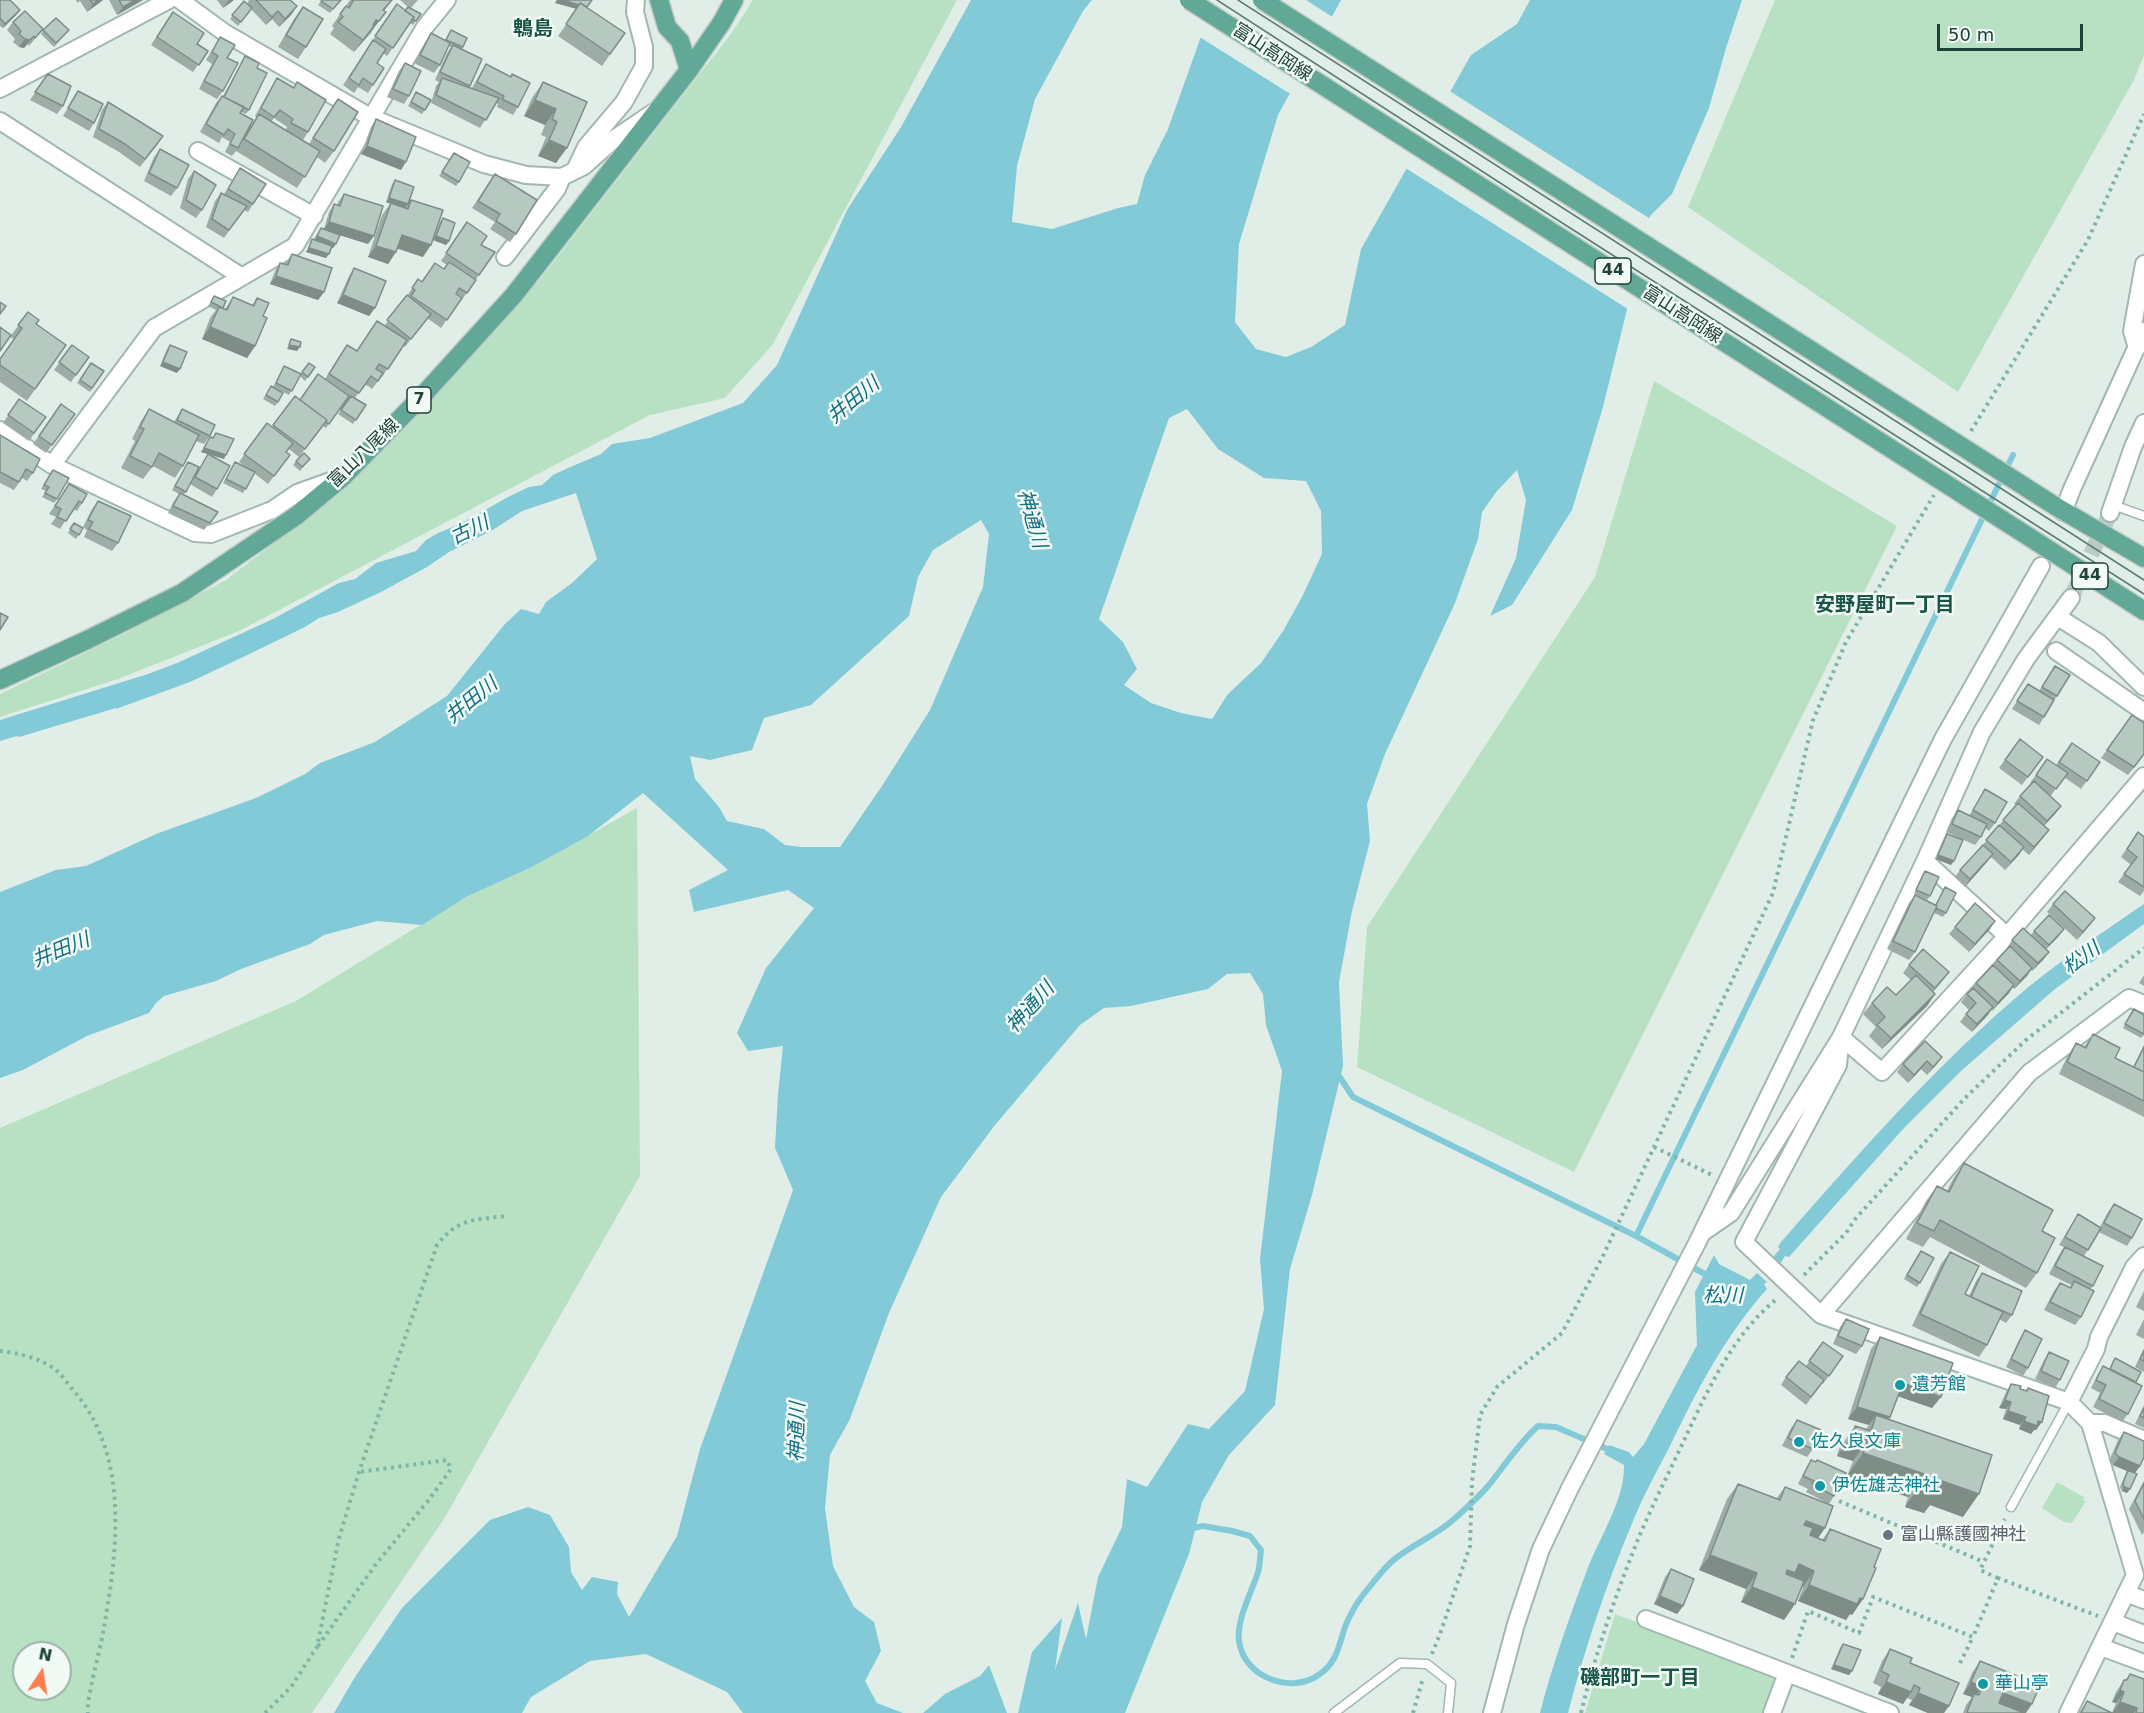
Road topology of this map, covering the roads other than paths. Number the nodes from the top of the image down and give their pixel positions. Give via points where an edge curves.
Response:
1 (169, 0) edge
2 (180, 0) edge
3 (447, 0) edge
4 (636, 0) edge
5 (659, 0) edge
6 (734, 0) edge
7 (1189, 0) edge
8 (1262, 0) edge
9 (689, 70) junction
10 (0, 88) edge
11 (660, 108) junction
12 (370, 117) junction
13 (0, 121) edge
14 (198, 151) dead end
15 (568, 174) junction
16 (314, 216) junction
17 (505, 257) dead end
18 (2144, 264) edge
19 (242, 277) junction
20 (2144, 331) edge
21 (2137, 348) junction
22 (2144, 423) edge
23 (0, 430) edge
24 (2138, 448) edge
25 (52, 465) junction
26 (344, 476) junction
27 (2059, 509) junction
28 (2111, 509) joint
29 (2144, 516) edge
30 (2144, 558) edge
31 (2041, 566) dead end
32 (2071, 598) tunnel mouth
33 (2144, 610) edge
34 (2058, 617) junction
35 (2056, 651) dead end
36 (0, 680) edge
37 (2144, 687) edge
38 (2144, 712) edge
39 (2144, 776) edge
40 (1925, 861) junction
41 (2007, 936) junction
42 (2144, 1004) edge
43 (1841, 1037) junction
44 (1701, 1234) junction
45 (2144, 1256) edge
46 (1821, 1315) junction
47 (2069, 1402) junction
48 (2090, 1423) junction
49 (2144, 1440) edge
50 (2011, 1507) road end
51 (2126, 1593) junction
52 (2144, 1600) edge
53 (1646, 1619) dead end
54 (2113, 1622) junction
55 (2144, 1634) edge
56 (2101, 1647) junction
57 (2144, 1663) edge
58 (1787, 1673) junction
59 (1334, 1713) edge
60 (1448, 1713) edge
61 (1492, 1713) edge
62 (1772, 1713) edge
63 (1890, 1713) edge
64 (2068, 1713) edge

1 - 10 street
2 - 12 street via 225,33
3 - 12 street via 425,27
4 - 15 street via 644,66 624,102
5 - 9 main road via 667,27 680,41
6 - 9 main road, 富山八尾線 / 7
7 - 33 main road, 富山高岡線 / 44, bridge
8 - 27 main road, 44, bridge
9 - 11 main road, 富山八尾線 / 7
11 - 15 street
11 - 26 main road, 富山八尾線 / 7 via 514,295
12 - 15 street via 484,164 526,175
12 - 16 street
13 - 19 street
14 - 16 street
15 - 17 street
16 - 19 street via 295,246
18 - 21 street via 2132,331
19 - 25 street via 154,328
20 - 21 street
21 - 27 street
22 - 24 street
23 - 25 street
24 - 28 street
25 - 26 street via 195,532 212,534 272,510 297,493
26 - 36 main road, 富山八尾線 / 7 via 296,516 182,593
27 - 30 main road, 44
28 - 29 lane
31 - 44 street via 1943,739
32 - 34 street
34 - 37 street via 2099,643
34 - 40 street via 2026,659 1982,732
35 - 38 street
39 - 41 street
40 - 41 street
40 - 43 street
41 - 43 street via 1882,1072
42 - 46 street via 2129,998 2029,1073
43 - 44 street via 1731,1213
43 - 46 street via 1838,1065 1744,1242
44 - 61 street via 1541,1549
45 - 47 street via 2134,1267
46 - 47 street
47 - 48 street
47 - 50 lane
48 - 49 street via 2105,1423
48 - 51 street via 2135,1575
51 - 52 street
51 - 54 street
53 - 58 street
54 - 55 street
54 - 56 street
56 - 57 street
56 - 64 street
58 - 62 street
58 - 63 street
59 - 60 lane via 1400,1663 1427,1664 1451,1683

